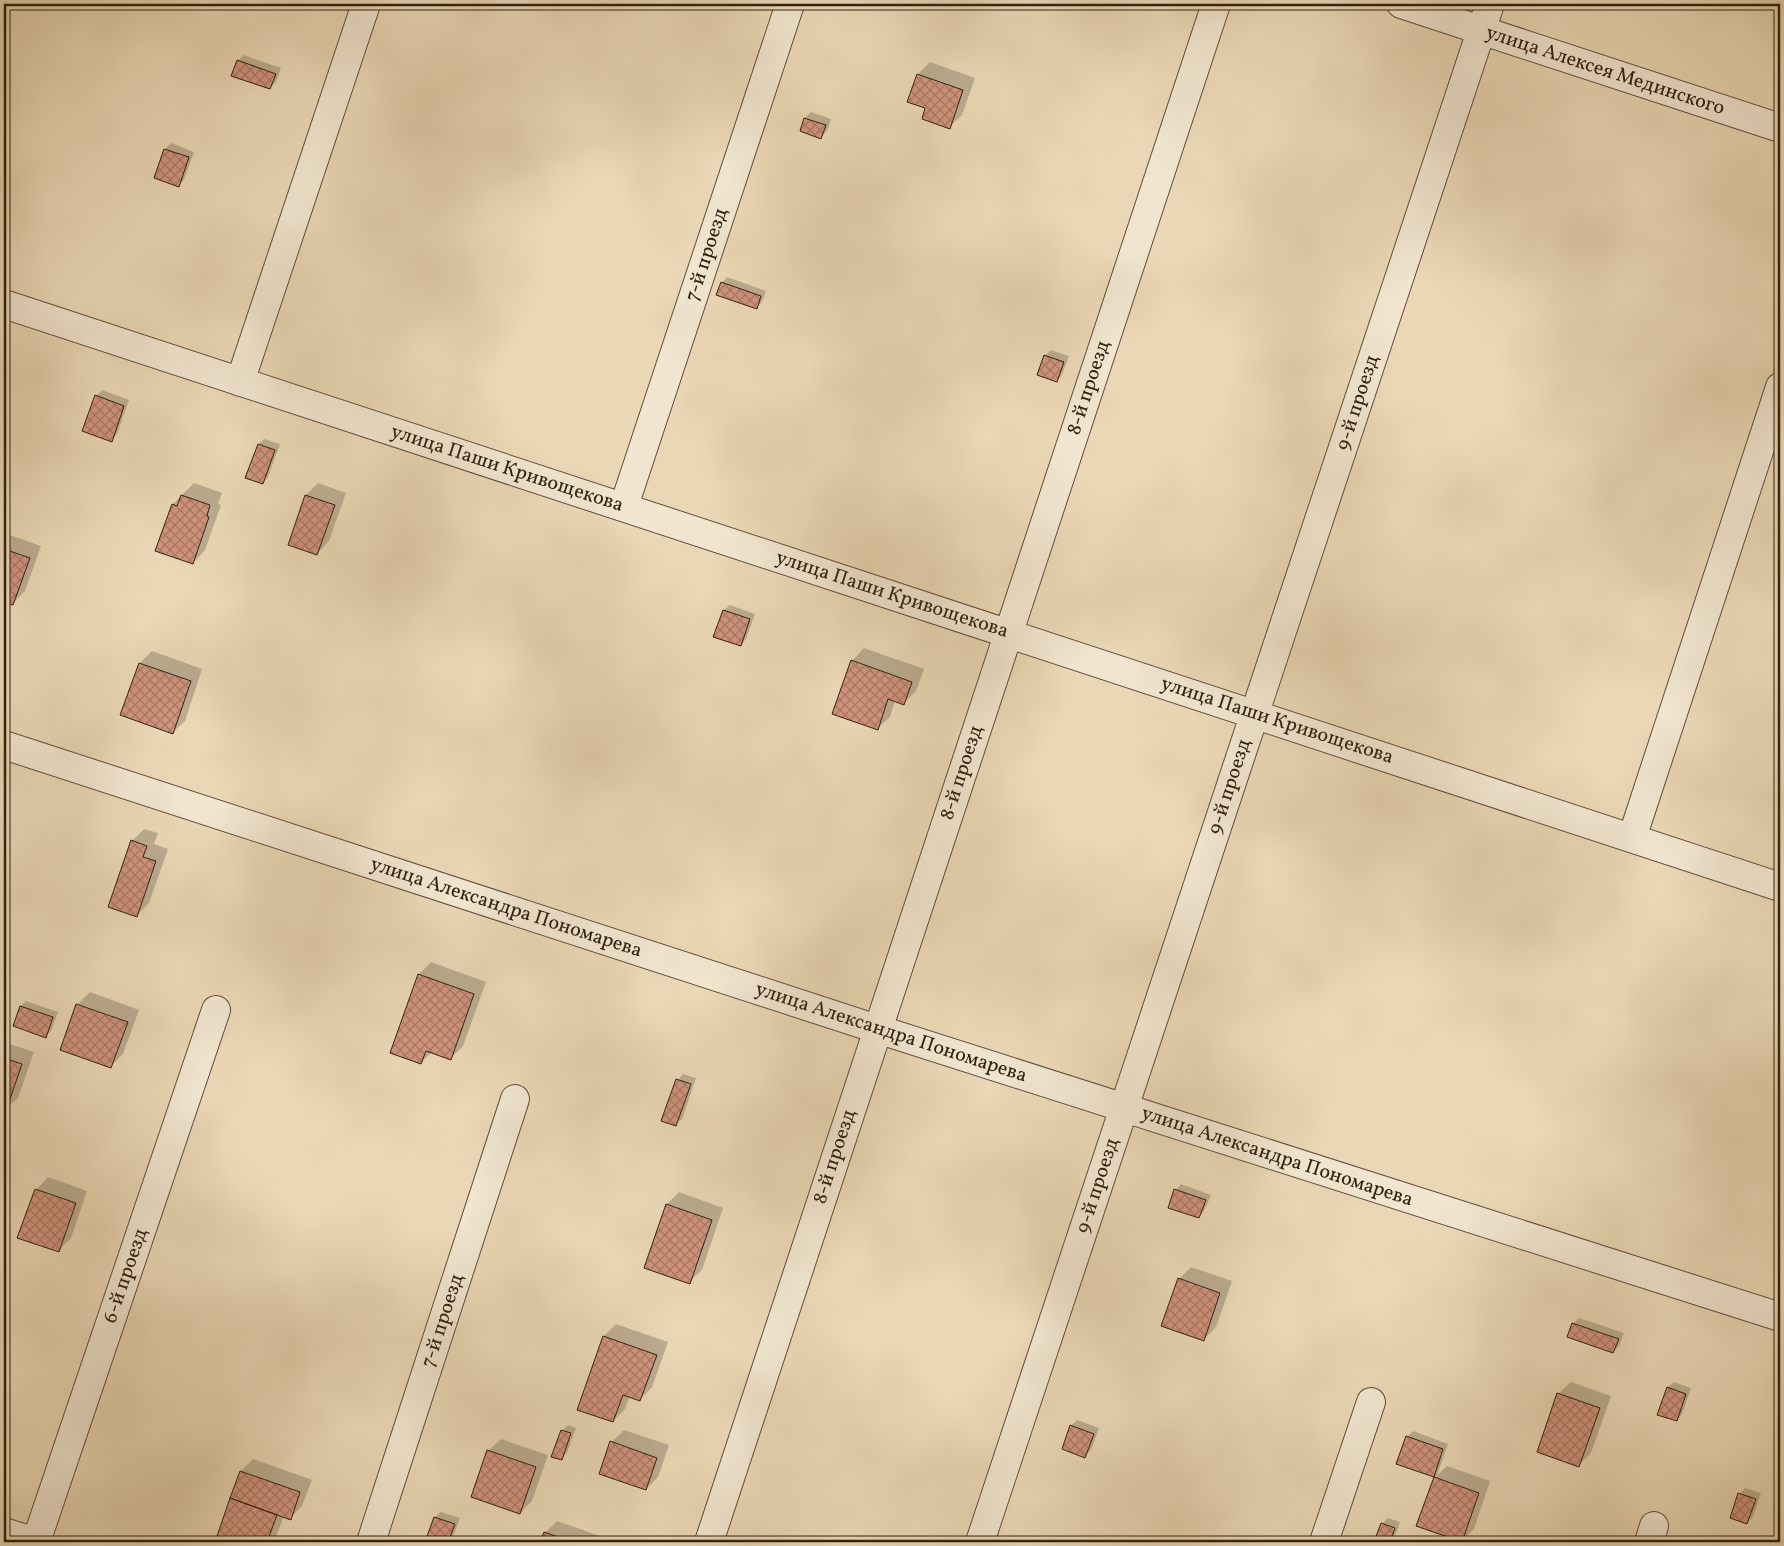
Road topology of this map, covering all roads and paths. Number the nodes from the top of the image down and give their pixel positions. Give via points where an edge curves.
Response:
1 (366, 4) edge
2 (790, 4) edge
3 (1216, 4) edge
4 (1401, 4) edge
5 (1490, 4) edge
6 (1481, 30) junction
7 (1780, 128) edge
8 (4, 304) edge
9 (240, 382) junction
10 (1780, 387) edge
11 (624, 506) junction
12 (1008, 633) junction
13 (1254, 714) junction
14 (4, 745) edge
15 (1632, 838) junction
16 (1780, 887) edge
17 (216, 1010) dead end
18 (877, 1029) junction
19 (515, 1099) dead end
20 (1124, 1108) junction
21 (1780, 1317) edge
22 (1371, 1402) dead end
23 (4, 1532) edge
24 (36, 1542) edge
25 (371, 1542) edge
26 (709, 1542) edge
27 (980, 1542) edge
28 (1324, 1542) edge

1 - 9 street
2 - 11 street, 7-й проезд
3 - 12 street, 8-й проезд
4 - 6 street, улица Алексея Мединского
5 - 6 street, 9-й проезд
6 - 7 street, улица Алексея Мединского
6 - 13 street, 9-й проезд
8 - 9 street, улица Паши Кривощекова
9 - 11 street, улица Паши Кривощекова
10 - 15 street
11 - 12 street, улица Паши Кривощекова
12 - 13 street, улица Паши Кривощекова
12 - 18 street, 8-й проезд
13 - 15 street, улица Паши Кривощекова
13 - 20 street, 9-й проезд
14 - 18 street, улица Александра Пономарева
15 - 16 street, улица Паши Кривощекова
17 - 24 street, 6-й проезд
18 - 20 street, улица Александра Пономарева
18 - 26 street, 8-й проезд
19 - 25 street, 7-й проезд
20 - 21 street, улица Александра Пономарева
20 - 27 street, 9-й проезд
22 - 28 street
23 - 24 street

